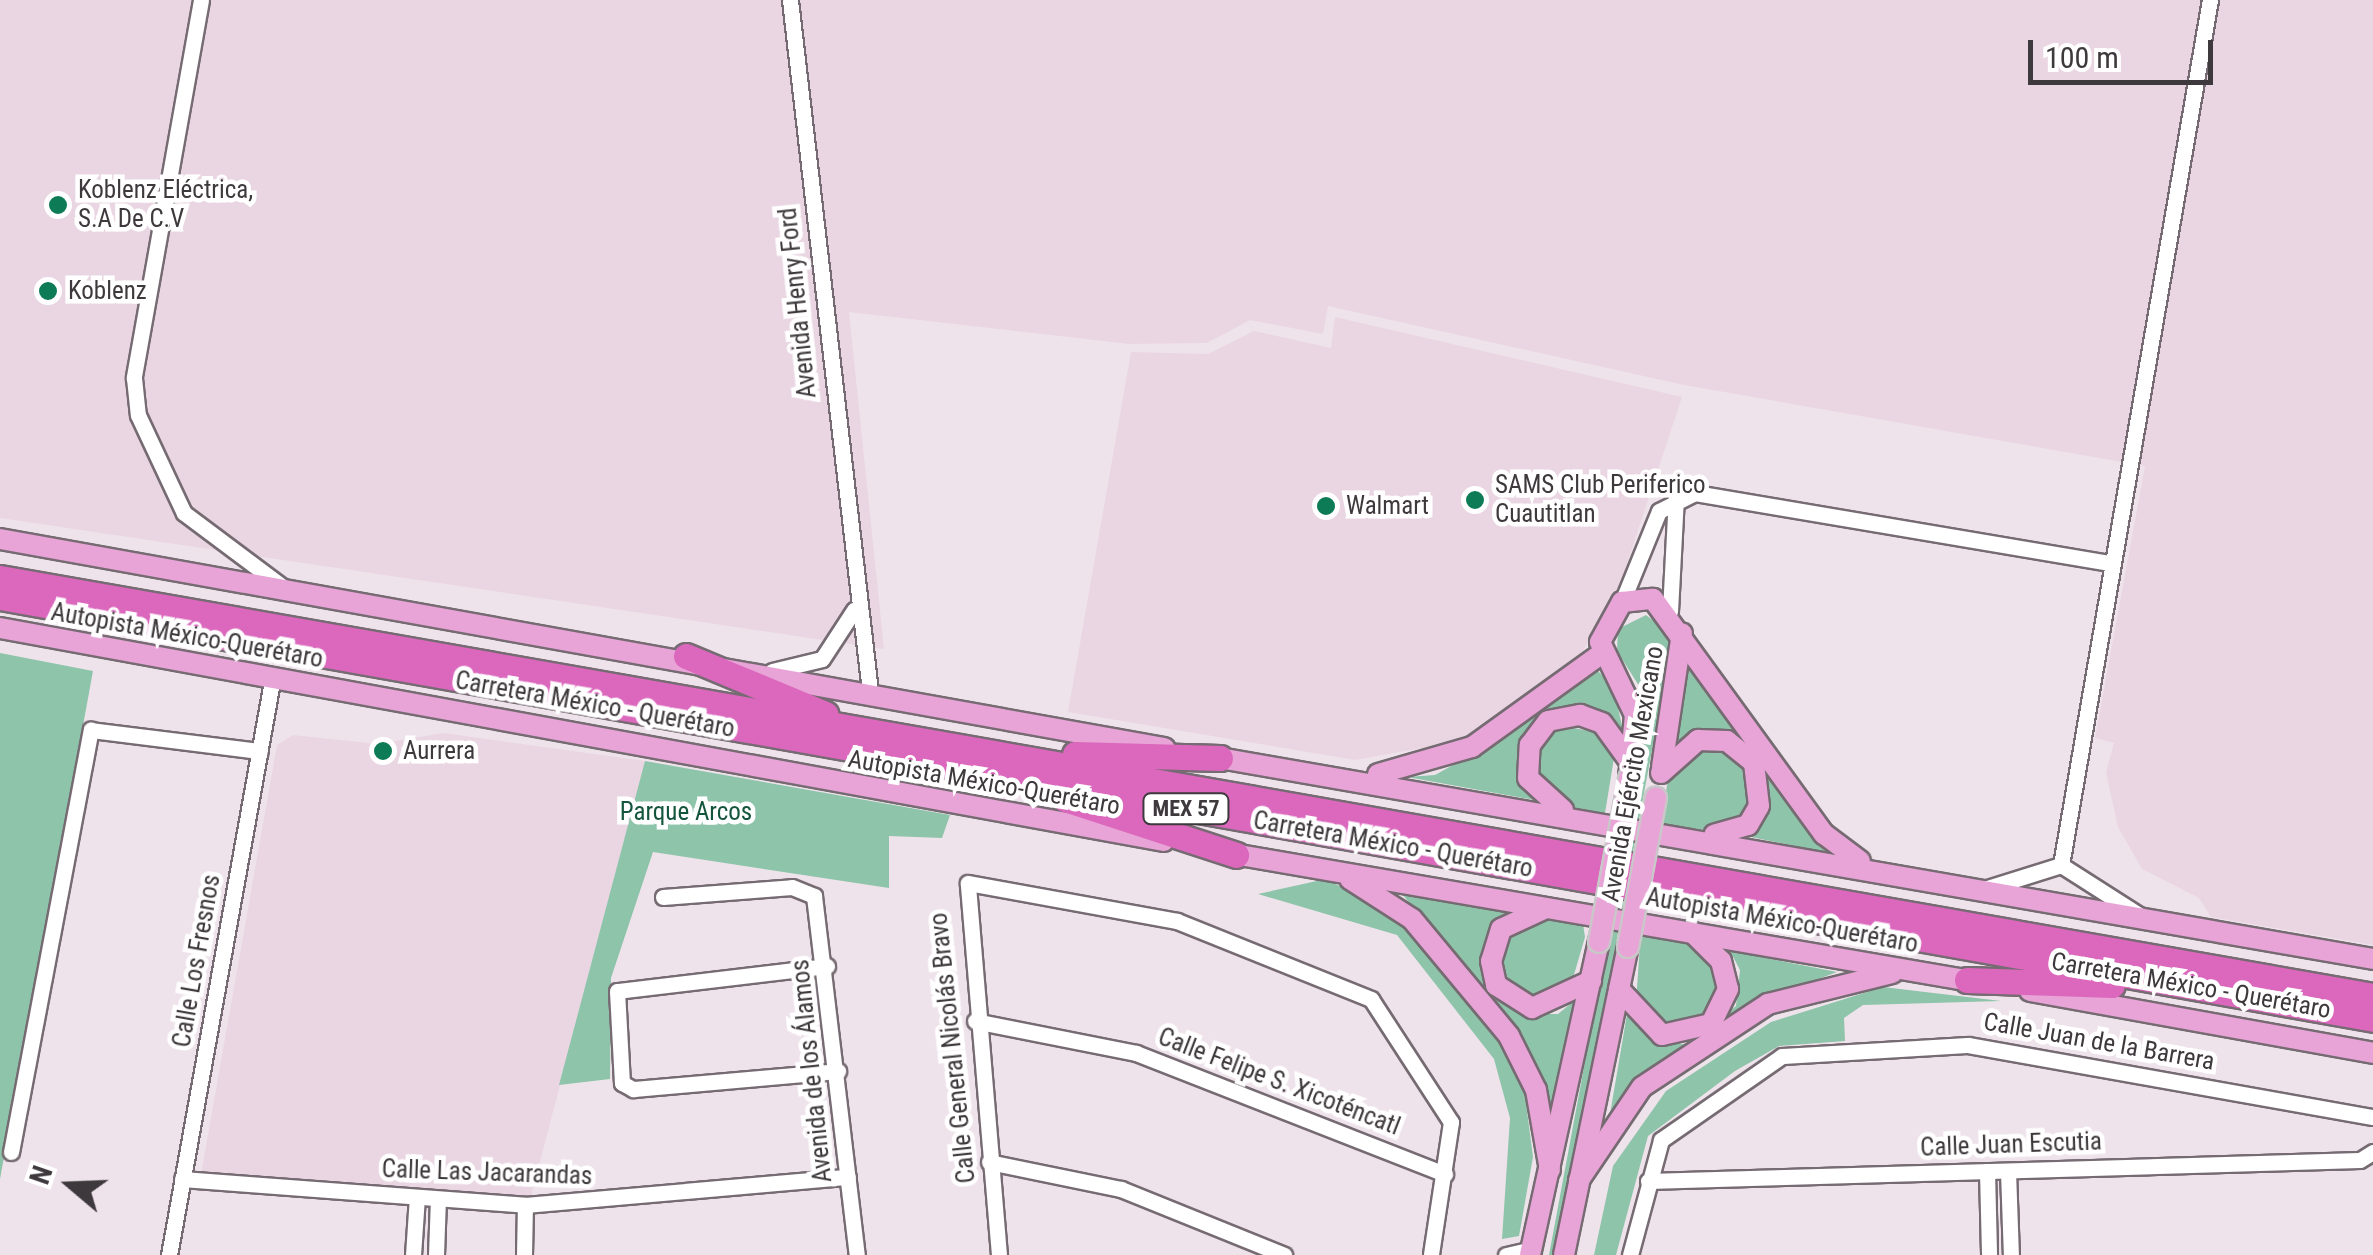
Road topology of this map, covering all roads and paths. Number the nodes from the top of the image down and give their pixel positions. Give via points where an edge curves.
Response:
1 (200, 0) edge
2 (790, 0) edge
3 (2210, 0) edge
4 (1676, 498) junction
5 (0, 540) edge
6 (2110, 563) junction
7 (0, 578) edge
8 (286, 590) junction
9 (0, 597) edge
10 (855, 601) junction
11 (1622, 602) junction
12 (1670, 611) junction
13 (4, 629) edge
14 (1682, 631) junction
15 (1600, 654) junction
16 (686, 656) junction
17 (769, 670) junction
18 (273, 676) junction
19 (870, 692) junction
20 (866, 731) junction
21 (260, 751) junction
22 (1220, 758) junction
23 (1009, 767) junction
24 (1630, 771) junction
25 (1661, 773) junction
26 (1353, 776) junction
27 (1568, 814) junction
28 (1685, 835) junction
29 (1236, 854) junction
30 (1305, 865) junction
31 (2061, 866) junction
32 (1872, 868) junction
33 (1976, 891) junction
34 (663, 898) dead end
35 (1558, 906) junction
36 (2147, 920) junction
37 (1691, 930) junction
38 (2373, 958) edge
39 (827, 966) junction
40 (1913, 970) junction
41 (1967, 980) junction
42 (1591, 981) junction
43 (1619, 989) junction
44 (2240, 994) junction
45 (2373, 996) edge
46 (2373, 1018) edge
47 (975, 1021) junction
48 (2373, 1052) edge
49 (838, 1071) junction
50 (2373, 1116) edge
51 (11, 1152) dead end
52 (2373, 1152) edge
53 (989, 1162) junction
54 (1550, 1170) junction
55 (2008, 1170) junction
56 (1987, 1171) junction
57 (1445, 1174) junction
58 (848, 1177) junction
59 (182, 1180) junction
60 (1579, 1180) junction
61 (1648, 1181) junction
62 (417, 1197) junction
63 (438, 1199) junction
64 (525, 1205) junction
65 (1531, 1252) edge
66 (169, 1255) edge
67 (413, 1255) edge
68 (436, 1255) edge
69 (524, 1255) edge
70 (856, 1255) edge
71 (998, 1255) edge
72 (1284, 1255) edge
73 (1431, 1255) edge
74 (1506, 1255) edge
75 (1564, 1255) edge
76 (1630, 1255) edge
77 (1989, 1255) edge
78 (2011, 1255) edge

1 - 8 street via 137,359 138,415 184,514
2 - 10 street, Avenida Henry Ford
3 - 6 street
4 - 6 street via 1714,492
4 - 11 street via 1659,511
4 - 12 street
5 - 8 main road
6 - 31 street
7 - 20 highway, Carretera México - Querétaro / MEX 57
8 - 16 main road
9 - 23 highway, Carretera México - Querétaro / MEX 57
10 - 17 street via 830,652 802,668
10 - 19 street, Avenida Henry Ford
11 - 12 main road, Avenida Ejército Mexicano via 1654,600
11 - 15 main road via 1604,625
12 - 14 main road, Avenida Ejército Mexicano
13 - 18 main road, Autopista México-Querétaro
14 - 25 main road, Avenida Ejército Mexicano
14 - 32 main road via 1824,834
15 - 24 main road, Avenida Ejército Mexicano via 1635,715
15 - 26 main road via 1442,762
16 - 17 main road
16 - 20 highway
17 - 19 main road
18 - 21 street, Calle Los Fresnos
18 - 29 main road, Autopista México-Querétaro
19 - 22 main road
20 - 23 highway, Carretera México - Querétaro / MEX 57
21 - 51 street via 91,730
21 - 59 street, Calle Los Fresnos
22 - 23 highway
22 - 26 main road
23 - 29 highway
23 - 44 highway, Carretera México - Querétaro / MEX 57
23 - 45 highway, Carretera México - Querétaro / MEX 57
24 - 27 main road via 1602,723 1580,714 1548,721 1530,745 1528,778
24 - 42 main road, Avenida Ejército Mexicano, bridge
25 - 28 main road via 1698,740 1727,741 1754,764 1761,795 1748,825
25 - 43 main road, Avenida Ejército Mexicano, bridge
26 - 27 main road
27 - 28 main road
28 - 32 main road
29 - 30 main road, Autopista México-Querétaro
30 - 35 main road, Autopista México-Querétaro
30 - 54 main road via 1380,894 1412,919 1509,1036 1536,1090
31 - 33 street
31 - 36 street
32 - 33 main road
33 - 36 main road
34 - 39 street, Avenida de los Álamos via 802,888 814,896
35 - 37 main road, Autopista México-Querétaro
35 - 42 main road via 1520,913 1501,929 1491,960 1496,985 1532,1008
36 - 38 main road
37 - 40 main road, Autopista México-Querétaro
37 - 43 main road via 1721,961 1728,989 1711,1024 1662,1034
39 - 49 street, Avenida de los Álamos
39 - 49 street via 624,988 614,998 622,1082 633,1090
40 - 41 main road, Autopista México-Querétaro
40 - 60 main road via 1768,1004 1642,1087
41 - 44 highway
41 - 48 main road, Autopista México-Querétaro
42 - 54 main road, Avenida Ejército Mexicano
43 - 60 main road, Avenida Ejército Mexicano
44 - 46 highway, Carretera México - Querétaro / MEX 57
47 - 53 street, Calle General Nicolás Bravo
47 - 57 street, Calle Felipe S. Xicoténcatl via 1136,1053
47 - 57 street, Calle General Nicolás Bravo via 964,884 1177,921 1371,998 1448,1111
49 - 58 street, Avenida de los Álamos
50 - 61 street, Calle Juan de la Barrera via 1968,1045 1782,1056 1668,1133
52 - 55 street, Calle Juan Escutia via 2360,1160
53 - 71 street, Calle General Nicolás Bravo
53 - 72 street via 1121,1189
54 - 65 main road, Avenida Ejército Mexicano
55 - 56 street, Calle Juan Escutia
55 - 78 street
56 - 61 street, Calle Juan Escutia
56 - 77 street
57 - 73 street, Calle General Nicolás Bravo
58 - 64 street, Calle Las Jacarandas
58 - 70 street, Avenida de los Álamos
59 - 62 street, Calle Las Jacarandas
59 - 66 street, Calle Los Fresnos
60 - 75 main road, Avenida Ejército Mexicano
61 - 76 street, Calle Juan de la Barrera
62 - 63 street, Calle Las Jacarandas
62 - 67 street
63 - 64 street, Calle Las Jacarandas
63 - 68 street
64 - 69 street
65 - 74 street

